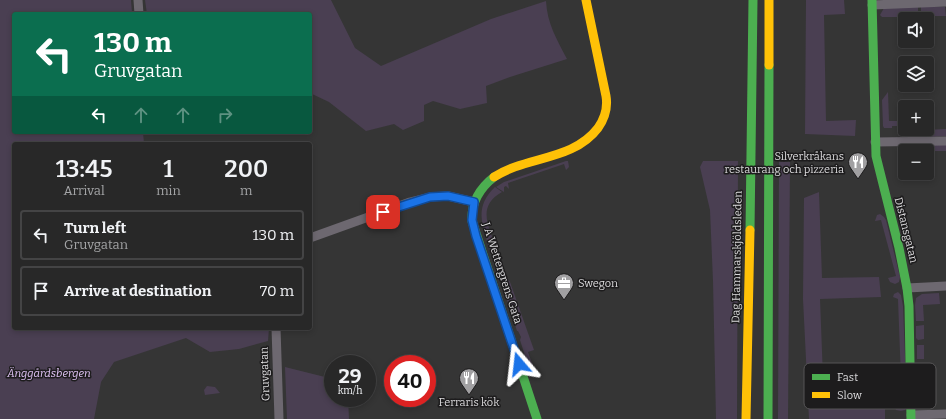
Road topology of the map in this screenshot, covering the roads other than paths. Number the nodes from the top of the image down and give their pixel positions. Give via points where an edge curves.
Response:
1 (138, 0) edge
2 (586, 0) edge
3 (745, 0) edge
4 (753, 0) edge
5 (769, 0) edge
6 (777, 0) edge
7 (872, 2) edge
8 (946, 2) edge
9 (139, 12) edge
10 (770, 133) junction
11 (946, 141) edge
12 (752, 142) junction
13 (875, 142) junction
14 (474, 202) junction
15 (312, 237) edge
16 (946, 286) edge
17 (907, 288) junction
18 (276, 330) edge
19 (910, 363) edge
20 (946, 414) edge
21 (911, 417) edge
22 (279, 419) edge
23 (537, 419) edge
24 (746, 419) edge
25 (768, 419) edge

1 - 9 street
2 - 14 main road via 606,96 607,110 604,118 592,136 580,144 508,169 493,177 479,190
3 - 12 main road
4 - 12 main road, Dag Hammarskjöldsleden
5 - 10 main road
6 - 10 main road
7 - 8 street
7 - 13 main road, Distansgatan
10 - 25 main road
11 - 13 street
12 - 24 main road, Dag Hammarskjöldsleden
13 - 17 main road, Distansgatan
14 - 15 street via 448,196 430,197
14 - 23 main road, J A Wettergrens Gata via 472,220 476,236
16 - 17 street
17 - 19 main road, Distansgatan
18 - 22 street, Gruvgatan
20 - 21 street

